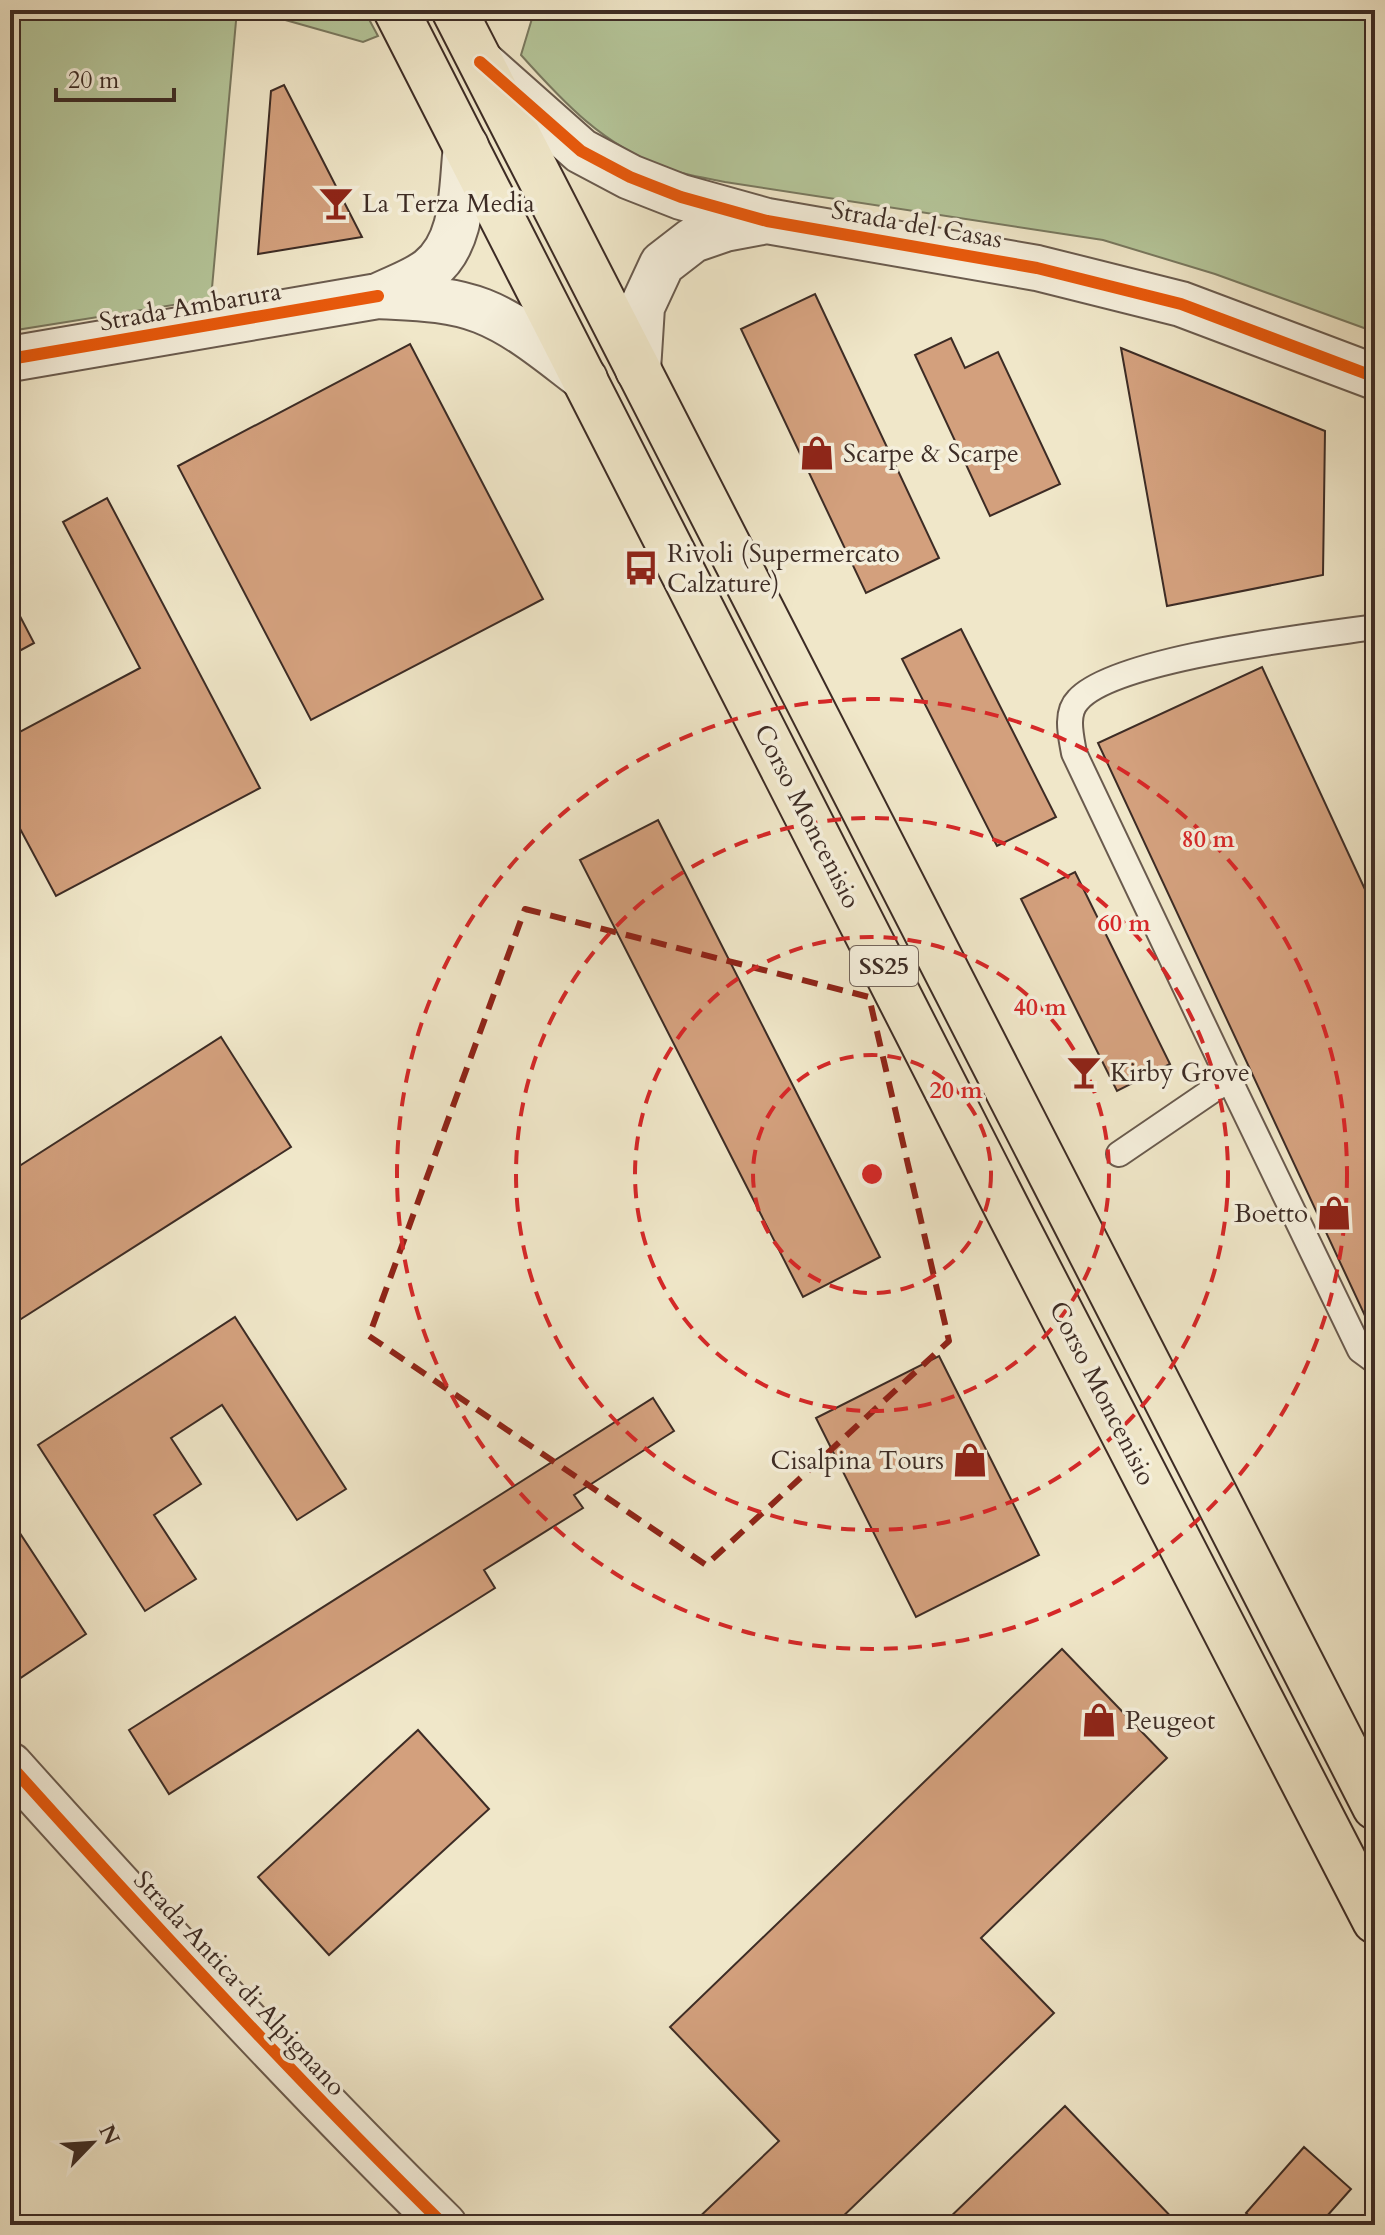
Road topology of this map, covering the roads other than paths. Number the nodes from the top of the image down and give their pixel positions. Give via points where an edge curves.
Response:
1 (396, 10) edge
2 (454, 10) edge
3 (480, 62) junction
4 (466, 146) junction
5 (767, 221) junction
6 (378, 296) junction
7 (10, 359) edge
8 (638, 370) junction
9 (1375, 377) edge
10 (585, 379) junction
11 (1375, 627) edge
12 (1229, 1079) junction
13 (1119, 1154) dead end
14 (1375, 1361) edge
15 (10, 1765) edge
16 (1375, 1807) edge
17 (1375, 1921) edge
18 (444, 2225) edge

1 - 4 main road, Corso Moncenisio / SS25
2 - 3 main road, Corso Moncenisio / SS25
3 - 5 street, Strada del Casas via 581,151 681,197
3 - 8 main road, Corso Moncenisio / SS25
4 - 6 street, Strada Ambarura via 456,229 446,255 428,272
4 - 10 main road, Corso Moncenisio / SS25
5 - 8 street, Strada del Casas via 693,240 662,264 642,307
5 - 9 street, Strada del Casas via 1037,268 1181,304
6 - 7 street, Strada Ambarura
6 - 10 street, Strada Ambarura via 437,299 482,311 522,332
8 - 16 main road, Corso Moncenisio / SS25
10 - 17 main road, Corso Moncenisio / SS25
11 - 12 lane via 1151,666 1098,685 1076,701 1069,725 1074,753
12 - 13 lane
12 - 14 lane via 1360,1350
15 - 18 street, Strada Antica di Alpignano via 185,1957

